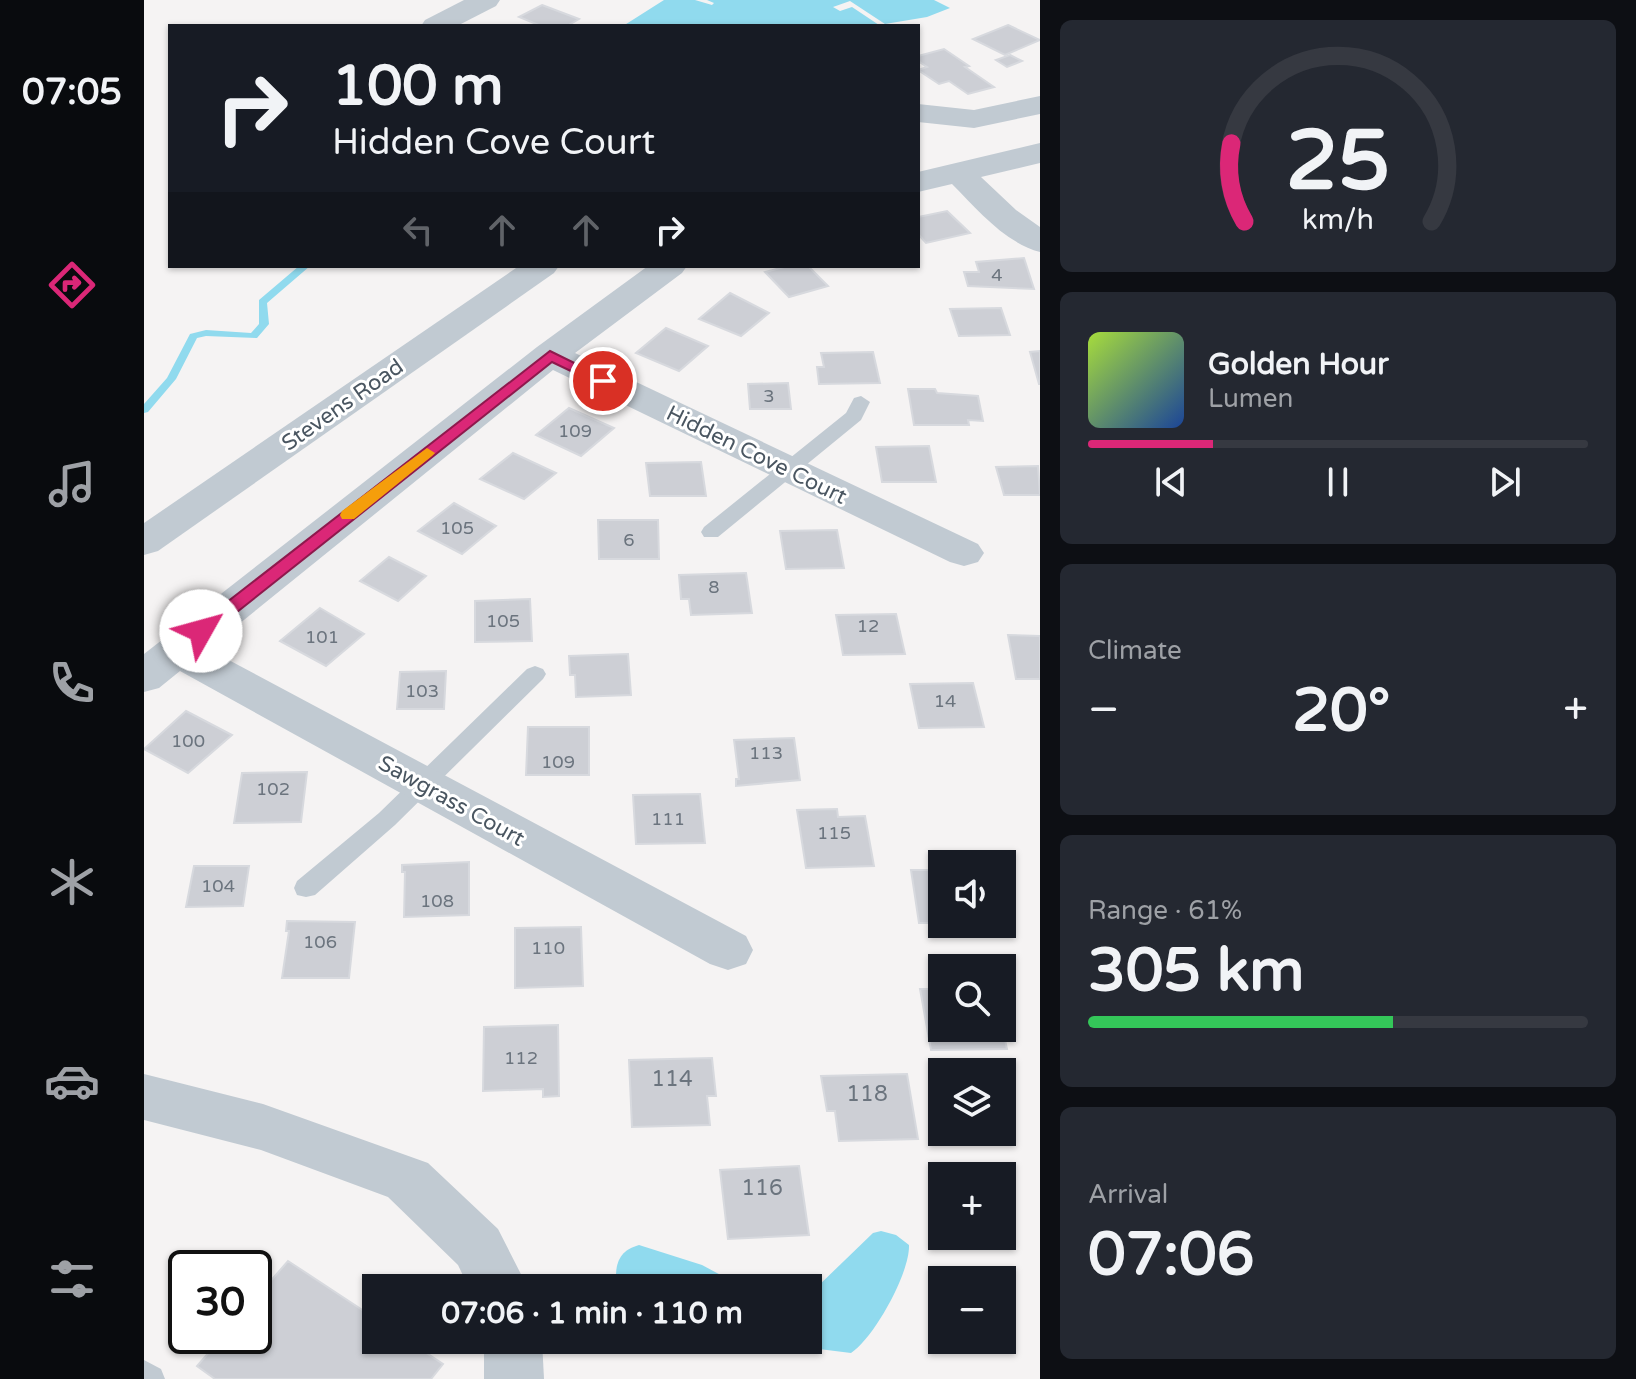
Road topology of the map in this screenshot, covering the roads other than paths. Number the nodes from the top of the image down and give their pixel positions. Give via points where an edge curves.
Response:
1 (486, 0) edge
2 (439, 24) edge
3 (1040, 105) edge
4 (920, 113) edge
5 (1040, 153) edge
6 (959, 173) junction
7 (920, 182) edge
8 (1040, 242) edge
9 (539, 268) edge
10 (667, 268) edge
11 (550, 355) junction
12 (861, 402) dead end
13 (788, 469) junction
14 (711, 532) dead end
15 (144, 542) edge
16 (964, 553) dead end
17 (160, 664) edge
18 (535, 674) dead end
19 (423, 784) junction
20 (306, 888) dead end
21 (728, 950) dead end
22 (144, 1097) edge
23 (492, 1274) edge
24 (513, 1354) edge
25 (144, 1374) edge
26 (150, 1379) edge
27 (514, 1379) edge

1 - 2 street
3 - 4 street via 974,119
5 - 6 street
6 - 7 street
6 - 8 street via 1004,217
9 - 15 street, Stevens Road
10 - 11 street
11 - 13 street, Hidden Cove Court
11 - 17 street
12 - 13 lane via 854,416
13 - 14 lane
13 - 16 street, Hidden Cove Court
17 - 19 street, Sawgrass Court
18 - 19 lane
19 - 20 lane
19 - 21 street, Sawgrass Court
22 - 23 street via 263,1127 408,1180 478,1247
24 - 27 street
25 - 26 lane

